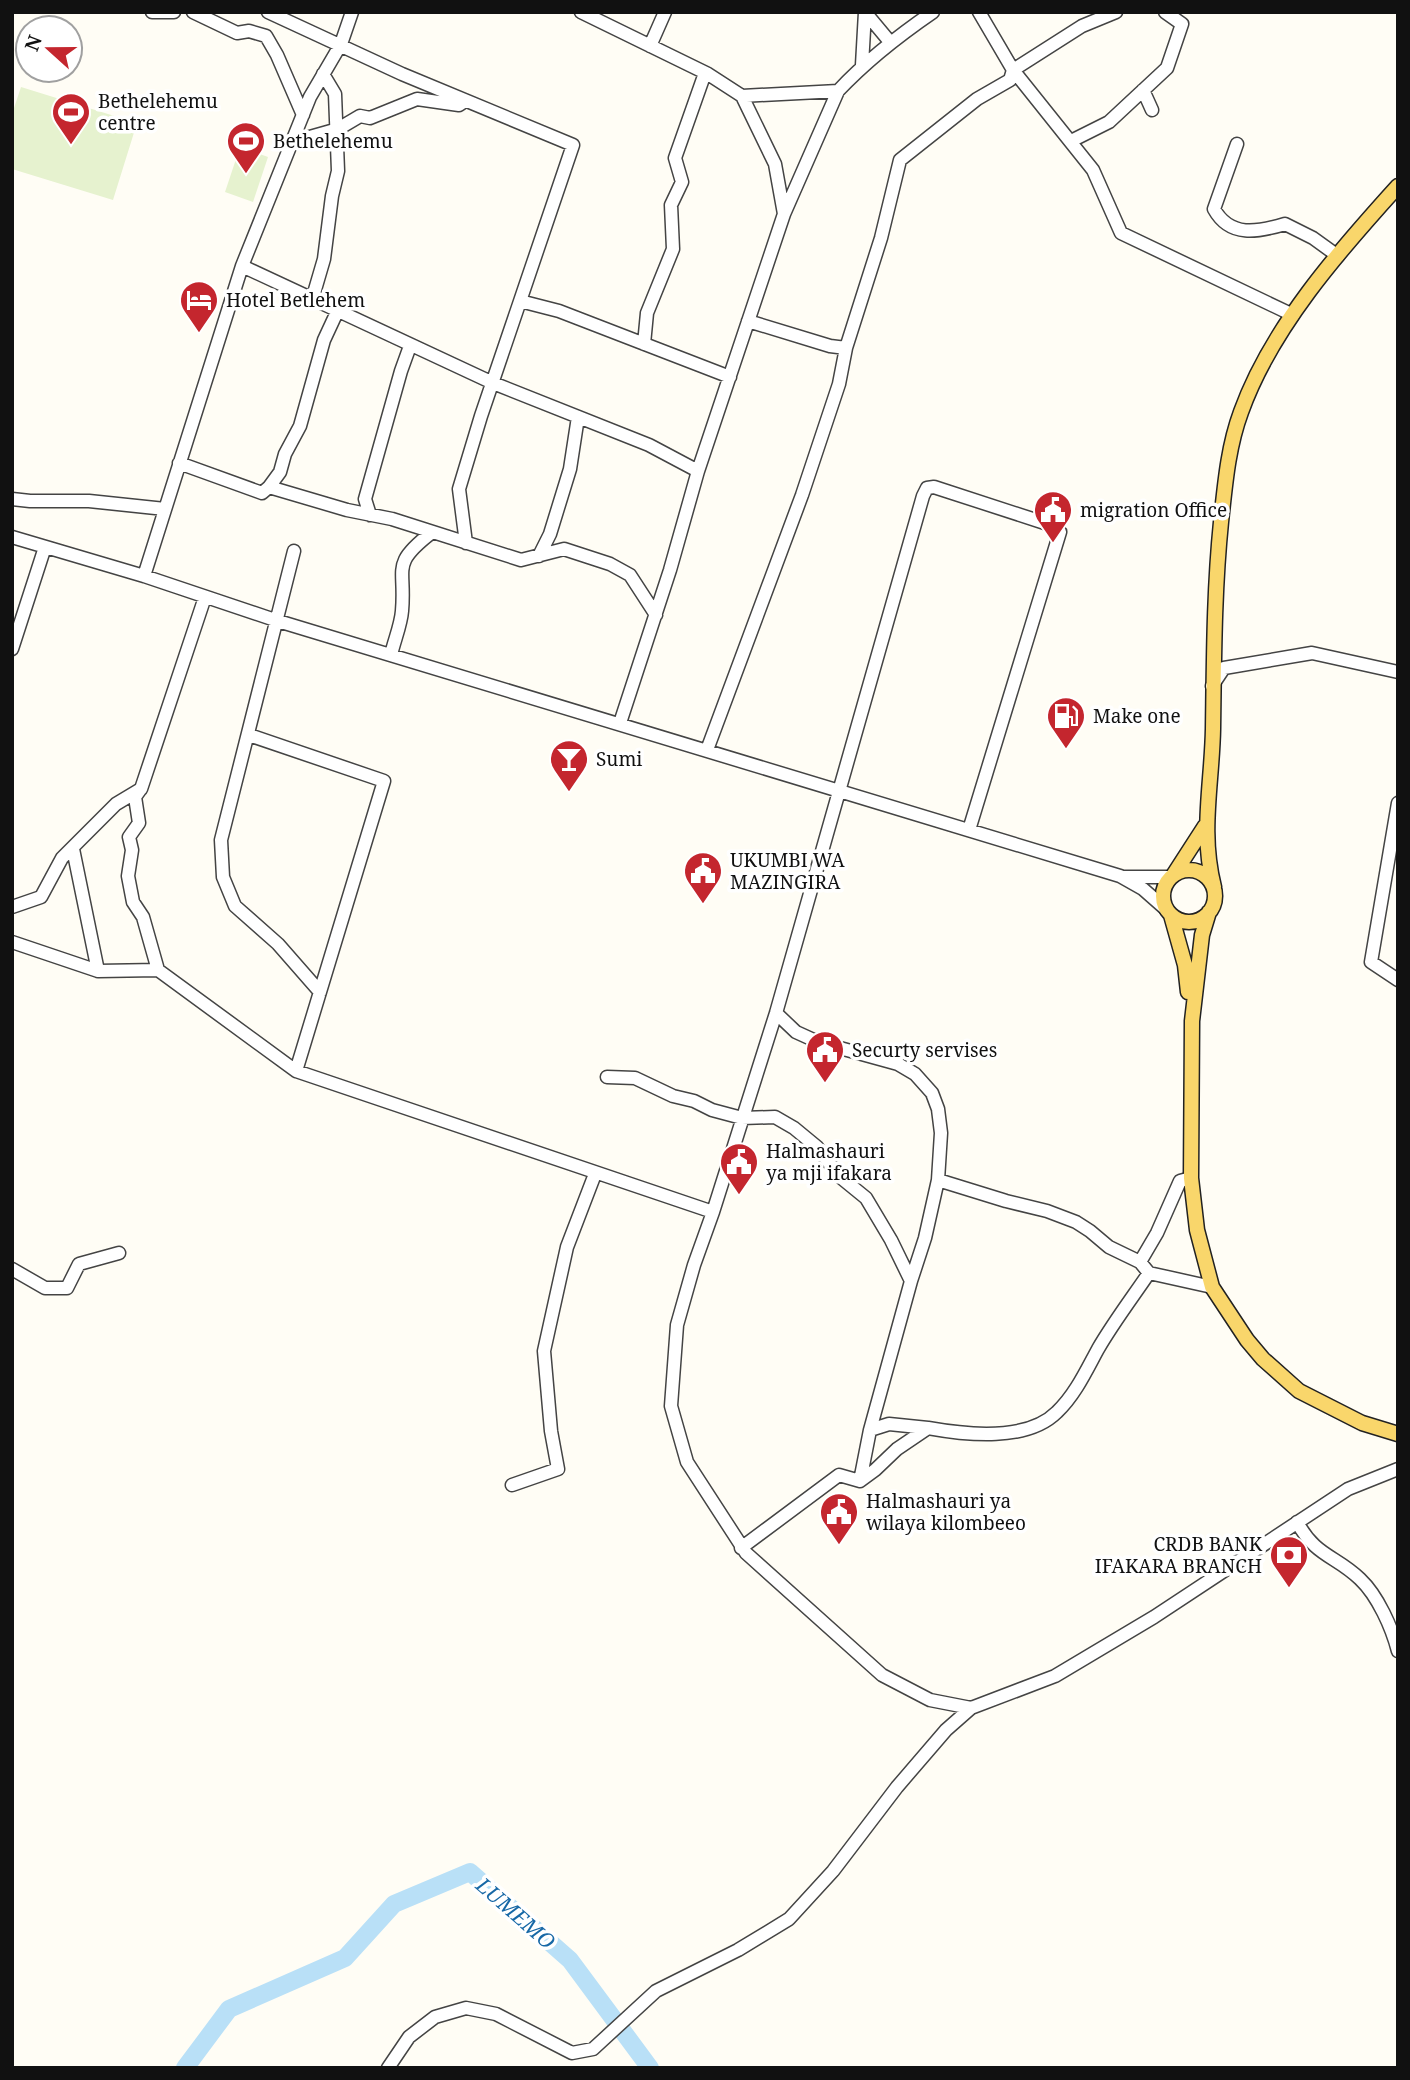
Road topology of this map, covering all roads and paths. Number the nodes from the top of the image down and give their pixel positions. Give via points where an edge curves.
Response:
1 (152, 12) edge
2 (174, 12) edge
3 (193, 12) edge
4 (268, 12) edge
5 (352, 12) edge
6 (580, 12) edge
7 (665, 12) edge
8 (933, 12) edge
9 (979, 12) edge
10 (1116, 12) edge
11 (1165, 12) edge
12 (890, 42) junction
13 (341, 44) junction
14 (650, 46) junction
15 (862, 65) junction
16 (1013, 70) junction
17 (705, 73) junction
18 (323, 74) junction
19 (838, 90) junction
20 (1143, 90) junction
21 (742, 96) junction
22 (466, 102) junction
23 (1152, 110) dead end
24 (303, 115) junction
25 (335, 130) junction
26 (1071, 141) junction
27 (292, 142) junction
28 (1237, 144) dead end
29 (1398, 186) edge
30 (784, 214) junction
31 (1338, 256) junction
32 (242, 266) junction
33 (312, 300) junction
34 (520, 301) junction
35 (337, 312) junction
36 (1293, 315) junction
37 (748, 321) junction
38 (644, 344) junction
39 (410, 346) junction
40 (846, 348) junction
41 (730, 377) junction
42 (493, 383) junction
43 (578, 417) junction
44 (179, 464) junction
45 (698, 471) junction
46 (269, 487) junction
47 (12, 499) edge
48 (165, 509) junction
49 (370, 515) junction
50 (431, 533) junction
51 (12, 537) edge
52 (548, 538) junction
53 (466, 543) junction
54 (46, 547) junction
55 (294, 551) dead end
56 (559, 551) junction
57 (539, 556) junction
58 (144, 576) junction
59 (205, 597) junction
60 (656, 615) junction
61 (278, 621) junction
62 (12, 649) edge
63 (391, 654) junction
64 (1398, 672) edge
65 (1212, 686) junction
66 (620, 723) junction
67 (249, 735) junction
68 (706, 750) junction
69 (141, 789) junction
70 (838, 792) junction
71 (1398, 803) edge
72 (1206, 825) junction
73 (969, 830) junction
74 (73, 849) junction
75 (1120, 876) junction
76 (1172, 876) junction
77 (1214, 887) junction
78 (12, 907) edge
79 (1209, 912) junction
80 (1169, 913) junction
81 (12, 942) edge
82 (158, 970) junction
83 (99, 971) junction
84 (1398, 980) edge
85 (320, 992) junction
86 (776, 1013) junction
87 (1192, 1021) junction
88 (296, 1071) junction
89 (607, 1077) dead end
90 (742, 1118) junction
91 (595, 1174) junction
92 (1191, 1178) junction
93 (939, 1180) junction
94 (713, 1212) junction
95 (118, 1254) dead end
96 (1140, 1262) junction
97 (12, 1269) edge
98 (1149, 1273) junction
99 (911, 1282) junction
100 (1212, 1287) junction
101 (928, 1428) junction
102 (870, 1430) junction
103 (1398, 1434) edge
104 (1398, 1469) edge
105 (860, 1481) junction
106 (512, 1485) dead end
107 (1297, 1522) junction
108 (741, 1548) junction
109 (1398, 1651) edge
110 (971, 1708) junction
111 (388, 2068) edge

1 - 2 street
3 - 24 street via 237,33 266,36
4 - 13 street
5 - 13 street
6 - 14 street
7 - 14 street
8 - 12 street
9 - 16 street
10 - 16 street via 1082,26
11 - 20 street via 1182,24 1167,68
12 - 15 street
12 - 15 street via 865,12
13 - 18 street
13 - 22 street
14 - 17 street
15 - 19 street
16 - 26 street
16 - 40 street via 1010,80 900,160
17 - 21 street
17 - 38 street via 675,158 682,182 671,205 673,249 647,313
18 - 24 street
18 - 25 street via 335,94
19 - 21 street
19 - 30 street
20 - 23 street
20 - 26 street via 1109,122
21 - 30 street via 775,164
22 - 25 street via 417,99 370,118 360,116
22 - 34 street via 573,145
24 - 27 street
25 - 27 street
25 - 33 street via 338,171 324,259
26 - 36 street via 1093,170 1121,233
27 - 32 street
28 - 31 street via 1214,209 1221,222 1257,232 1284,224
29 - 31 main road
30 - 37 street
31 - 36 main road
32 - 33 street
32 - 44 street
33 - 35 street
34 - 38 street
34 - 42 street
35 - 39 street
35 - 46 street via 324,340 300,426
36 - 65 main road via 1260,369 1241,412 1226,471
37 - 40 street
37 - 41 street
38 - 41 street
39 - 42 street
39 - 49 street via 365,499
40 - 68 street via 803,495
41 - 45 street
42 - 43 street
42 - 53 street via 459,489
43 - 45 street via 649,445
43 - 52 street via 570,469
44 - 46 street via 262,492
44 - 48 street
45 - 60 street
46 - 49 street
47 - 48 street
48 - 58 street
49 - 50 street
50 - 53 street
50 - 63 street via 407,554 401,575 402,612
51 - 54 street
52 - 56 street
52 - 57 street
53 - 57 street via 522,560
54 - 58 street
54 - 62 street
55 - 61 street
56 - 57 street
56 - 60 street via 610,564 631,575
58 - 59 street
59 - 61 street
59 - 69 street
60 - 66 street
61 - 63 street
61 - 67 street
63 - 66 street
64 - 65 street via 1312,653 1224,668
65 - 72 main road
66 - 68 street
67 - 85 street via 221,840 223,877 235,906 278,944
67 - 85 street via 384,781
68 - 70 street
69 - 74 street via 116,804
69 - 82 street via 135,796 139,823 129,837 128,876
70 - 73 street
70 - 73 street via 923,496 927,488 934,487 1051,525 1060,533
70 - 86 street
71 - 84 street via 1371,962
72 - 76 main road
72 - 77 main road
73 - 75 street
74 - 78 street via 62,858 41,897
74 - 83 street
75 - 76 street
75 - 80 street
76 - 77 main road via 1183,870 1199,872
76 - 80 main road via 1163,898
77 - 79 main road
79 - 80 main road via 1188,922
79 - 87 main road
80 - 87 main road via 1185,965
81 - 83 street
82 - 83 street
82 - 88 street
85 - 88 street
86 - 90 street
86 - 93 street via 796,1032 818,1042 898,1064 915,1074 932,1093 938,1109
87 - 92 main road
88 - 91 street
89 - 90 street via 635,1078 673,1096
90 - 94 street
90 - 99 street via 775,1117 817,1147 839,1176 866,1198
91 - 94 street
91 - 106 street via 567,1247 544,1351 558,1469
92 - 96 street via 1180,1181
92 - 100 main road via 1197,1230
93 - 96 street via 1076,1222 1109,1247
93 - 99 street
94 - 108 street via 677,1325 671,1406 687,1462
95 - 97 street via 79,1264 67,1288 45,1289
96 - 98 street
98 - 100 street
98 - 101 street via 1056,1414 1030,1429 982,1436
99 - 102 street
100 - 103 main road via 1247,1340 1299,1391 1362,1423
101 - 102 street via 889,1424
101 - 105 street
102 - 105 street
104 - 107 street via 1348,1489
105 - 108 street via 839,1475
107 - 109 street via 1314,1547 1368,1588 1393,1630
107 - 110 street via 1055,1676
108 - 110 street via 883,1675 930,1700
110 - 111 street via 946,1730 789,1919 656,1991 593,2049 572,2053 496,2014 466,2008 435,2017 409,2037

